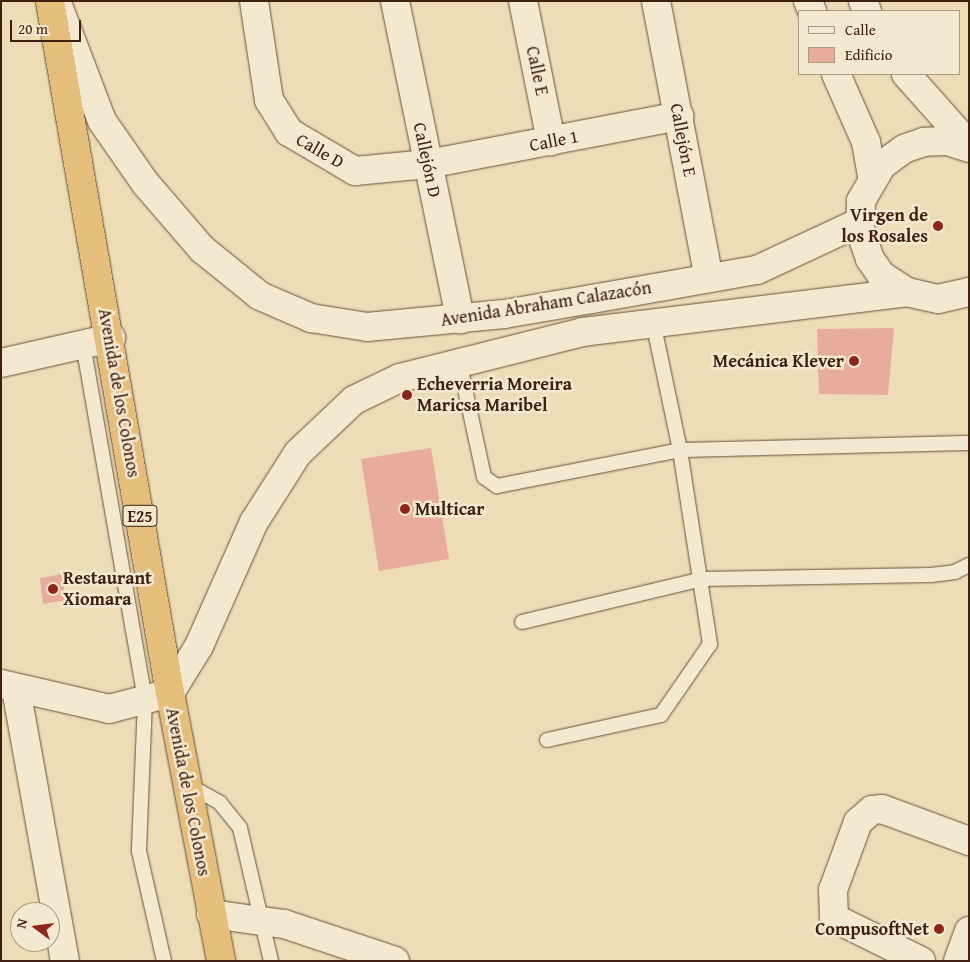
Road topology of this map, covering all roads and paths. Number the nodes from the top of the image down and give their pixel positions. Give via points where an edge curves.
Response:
1 (50, 1) edge
2 (57, 1) edge
3 (254, 1) edge
4 (395, 1) edge
5 (523, 1) edge
6 (656, 1) edge
7 (836, 75) edge
8 (907, 75) edge
9 (679, 116) junction
10 (552, 142) junction
11 (969, 146) edge
12 (428, 164) junction
13 (872, 177) junction
14 (860, 222) junction
15 (709, 278) junction
16 (907, 292) junction
17 (968, 292) edge
18 (460, 319) junction
19 (653, 322) junction
20 (110, 338) junction
21 (83, 344) junction
22 (459, 361) junction
23 (1, 362) edge
24 (969, 443) edge
25 (680, 450) junction
26 (969, 565) edge
27 (702, 579) junction
28 (522, 622) dead end
29 (9, 686) edge
30 (158, 697) junction
31 (547, 740) dead end
32 (187, 784) junction
33 (969, 841) edge
34 (211, 914) junction
35 (263, 921) junction
36 (969, 931) edge
37 (65, 961) edge
38 (164, 961) edge
39 (221, 961) edge
40 (271, 961) edge
41 (394, 961) edge
42 (921, 961) edge
43 (958, 961) edge

1 - 20 highway, Avenida de los Colonos / E25
2 - 18 main road, Avenida Abraham Calazacón via 102,121 146,184 202,249 260,296 311,318 367,327
3 - 12 main road, Calle D via 269,100 289,132 355,171
4 - 12 main road, Callejón D
5 - 10 main road, Calle E
6 - 9 main road, Callejón E
7 - 13 main road via 866,142
8 - 11 main road
9 - 10 main road, Calle 1
9 - 15 main road, Callejón E
10 - 12 main road, Calle 1
11 - 13 main road via 948,141 924,142 904,149
12 - 18 main road, Callejón D
13 - 14 main road via 861,201
14 - 15 main road, Avenida Abraham Calazacón via 775,263
14 - 16 main road via 870,259 882,275
15 - 18 main road, Avenida Abraham Calazacón
16 - 17 main road via 938,299
16 - 19 main road, Avenida Abraham Calazacón
19 - 22 main road, Avenida Abraham Calazacón via 582,332
19 - 25 lane
20 - 21 main road
20 - 30 highway, Avenida de los Colonos / E25
21 - 23 main road
21 - 30 lane
22 - 25 lane via 484,477 496,486
22 - 30 main road, Avenida Abraham Calazacón via 400,378 354,400 298,453 254,522 199,646
24 - 25 lane
25 - 27 lane
26 - 27 lane via 955,572 931,575
27 - 28 lane
27 - 31 lane via 710,644 670,708 652,720
29 - 30 main road via 109,710
29 - 37 main road
30 - 32 highway, Avenida de los Colonos / E25
30 - 38 lane via 139,851
32 - 34 highway, Avenida de los Colonos / E25
32 - 35 lane via 220,803 240,828
33 - 42 main road via 882,810 872,810 858,822 833,890 834,918
34 - 35 main road
34 - 39 highway, Avenida de los Colonos / E25
35 - 40 lane
35 - 41 main road via 284,924
36 - 43 main road

